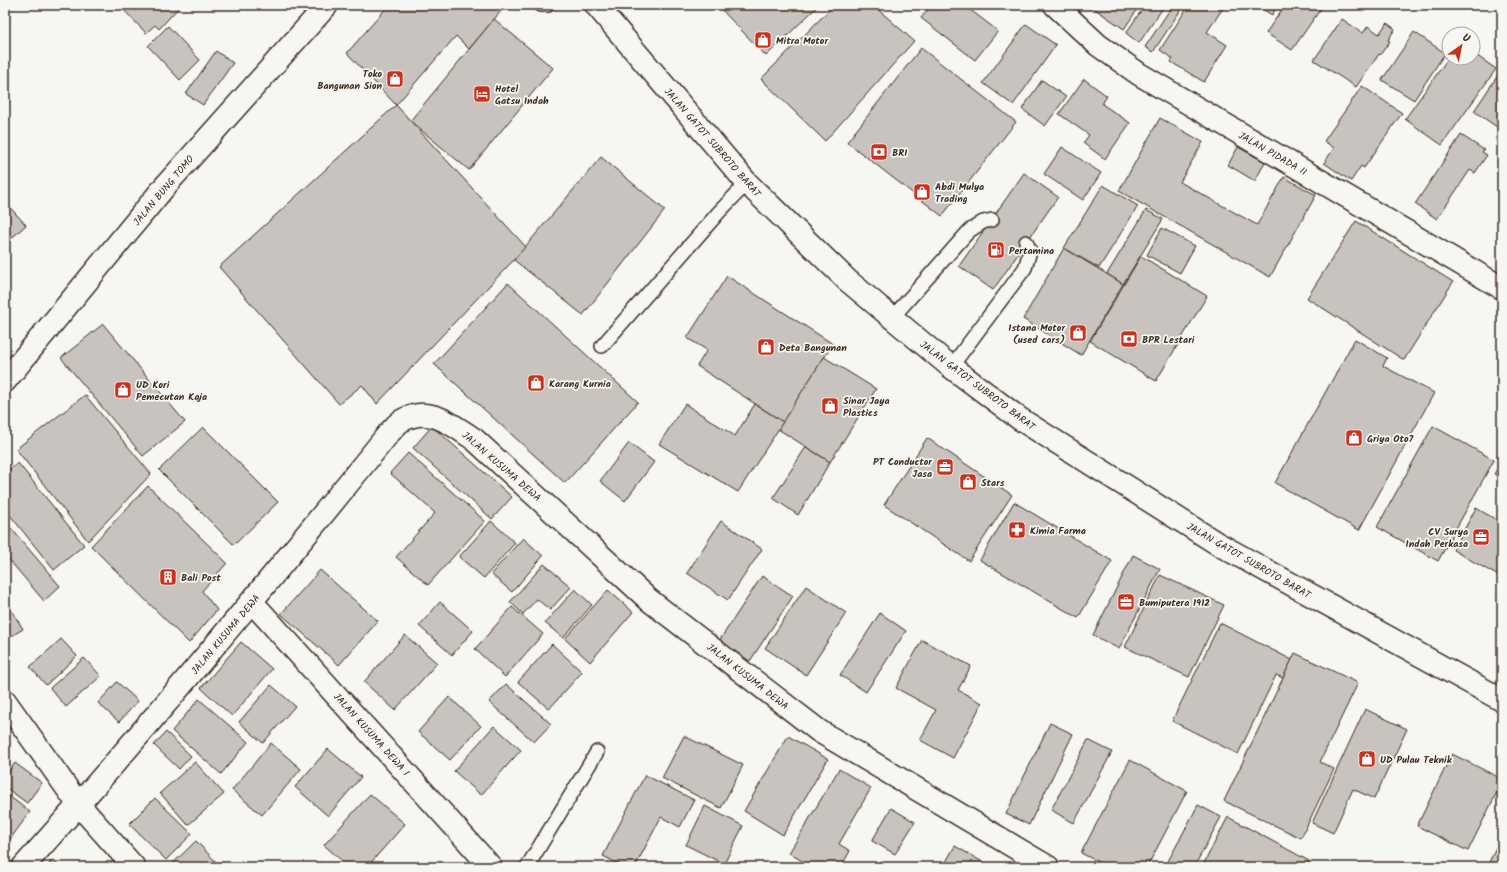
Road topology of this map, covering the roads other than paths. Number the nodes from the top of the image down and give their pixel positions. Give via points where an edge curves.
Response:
1 (327, 5) edge
2 (541, 5) edge
3 (548, 5) edge
4 (596, 5) edge
5 (1055, 5) edge
6 (747, 183) junction
7 (992, 220) dead end
8 (1026, 242) dead end
9 (1502, 288) edge
10 (892, 318) junction
11 (602, 346) dead end
12 (951, 367) junction
13 (5, 381) edge
14 (252, 602) junction
15 (1502, 700) edge
16 (5, 701) edge
17 (597, 752) dead end
18 (79, 805) junction
19 (23, 867) edge
20 (134, 867) edge
21 (491, 867) edge
22 (526, 867) edge
23 (1048, 867) edge

1 - 13 main road, JALAN BUNG TOMO via 166,185
2 - 3 lane
4 - 6 main road, JALAN GATOT SUBROTO BARAT
5 - 9 main road, JALAN PIDADA II via 1098,45 1139,74
6 - 10 main road, JALAN GATOT SUBROTO BARAT via 847,280
6 - 11 lane
7 - 10 lane via 983,222 969,231
8 - 12 lane via 1030,251 1025,268
10 - 12 main road, JALAN GATOT SUBROTO BARAT
12 - 15 main road, JALAN GATOT SUBROTO BARAT via 1020,419 1218,544
14 - 18 main road, JALAN KUSUMA DEWA
14 - 21 main road, JALAN KUSUMA DEWA I
14 - 23 main road, JALAN KUSUMA DEWA via 402,420 422,414 443,418 474,439 649,600 819,731
16 - 18 main road
17 - 22 lane
18 - 19 main road, JALAN KUSUMA DEWA
18 - 20 main road

